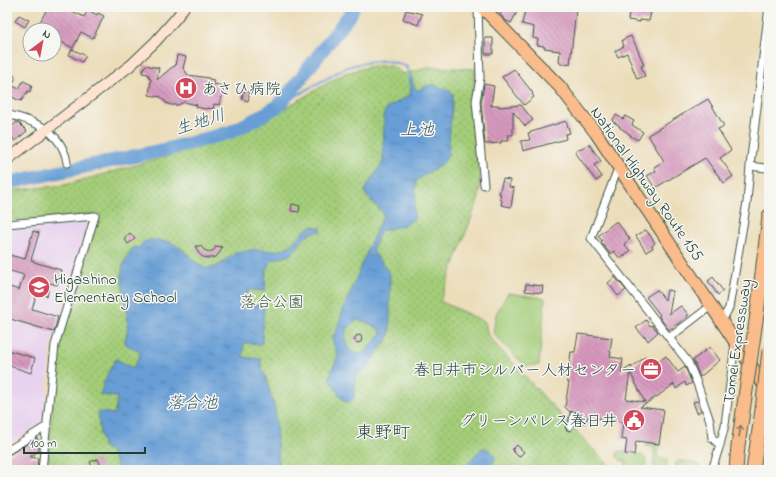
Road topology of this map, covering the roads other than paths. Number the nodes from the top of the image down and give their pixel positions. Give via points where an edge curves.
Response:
1 (184, 7) edge
2 (478, 7) edge
3 (482, 7) edge
4 (769, 7) edge
5 (11, 78) dead end
6 (7, 86) edge
7 (7, 113) edge
8 (46, 130) junction
9 (7, 160) edge
10 (67, 163) dead end
11 (619, 166) junction
12 (750, 166) junction
13 (766, 168) dead end
14 (484, 185) dead end
15 (769, 216) edge
16 (7, 224) edge
17 (712, 305) junction
18 (722, 321) junction
19 (669, 338) junction
20 (735, 341) junction
21 (769, 350) edge
22 (769, 379) edge
23 (769, 392) edge
24 (573, 415) dead end
25 (46, 426) junction
26 (569, 427) dead end
27 (720, 445) junction
28 (7, 451) edge
29 (42, 470) edge
30 (712, 470) edge
31 (736, 470) edge
32 (753, 470) edge
33 (761, 470) edge

1 - 8 main road via 132,65
2 - 14 street via 480,78 476,101
3 - 11 highway, National Highway Route 155 via 560,87
4 - 12 street
5 - 6 street
7 - 8 street via 36,123
8 - 9 main road
8 - 10 street via 63,147
11 - 17 highway, National Highway Route 155
11 - 19 street via 591,238
12 - 13 street
12 - 18 street via 747,202 728,308
31 -> 15 highway, Tomei Expressway, bridge
16 - 25 street via 95,216 55,345
17 - 18 highway, National Highway Route 155
17 - 19 street
18 - 20 highway, National Highway Route 155
19 - 27 street via 688,362 710,421 712,438
20 - 23 highway, National Highway Route 155
20 - 27 street via 725,425
21 - 32 highway, bridge
22 - 33 highway
24 - 26 street
25 - 28 street
25 - 29 street
27 - 30 street

